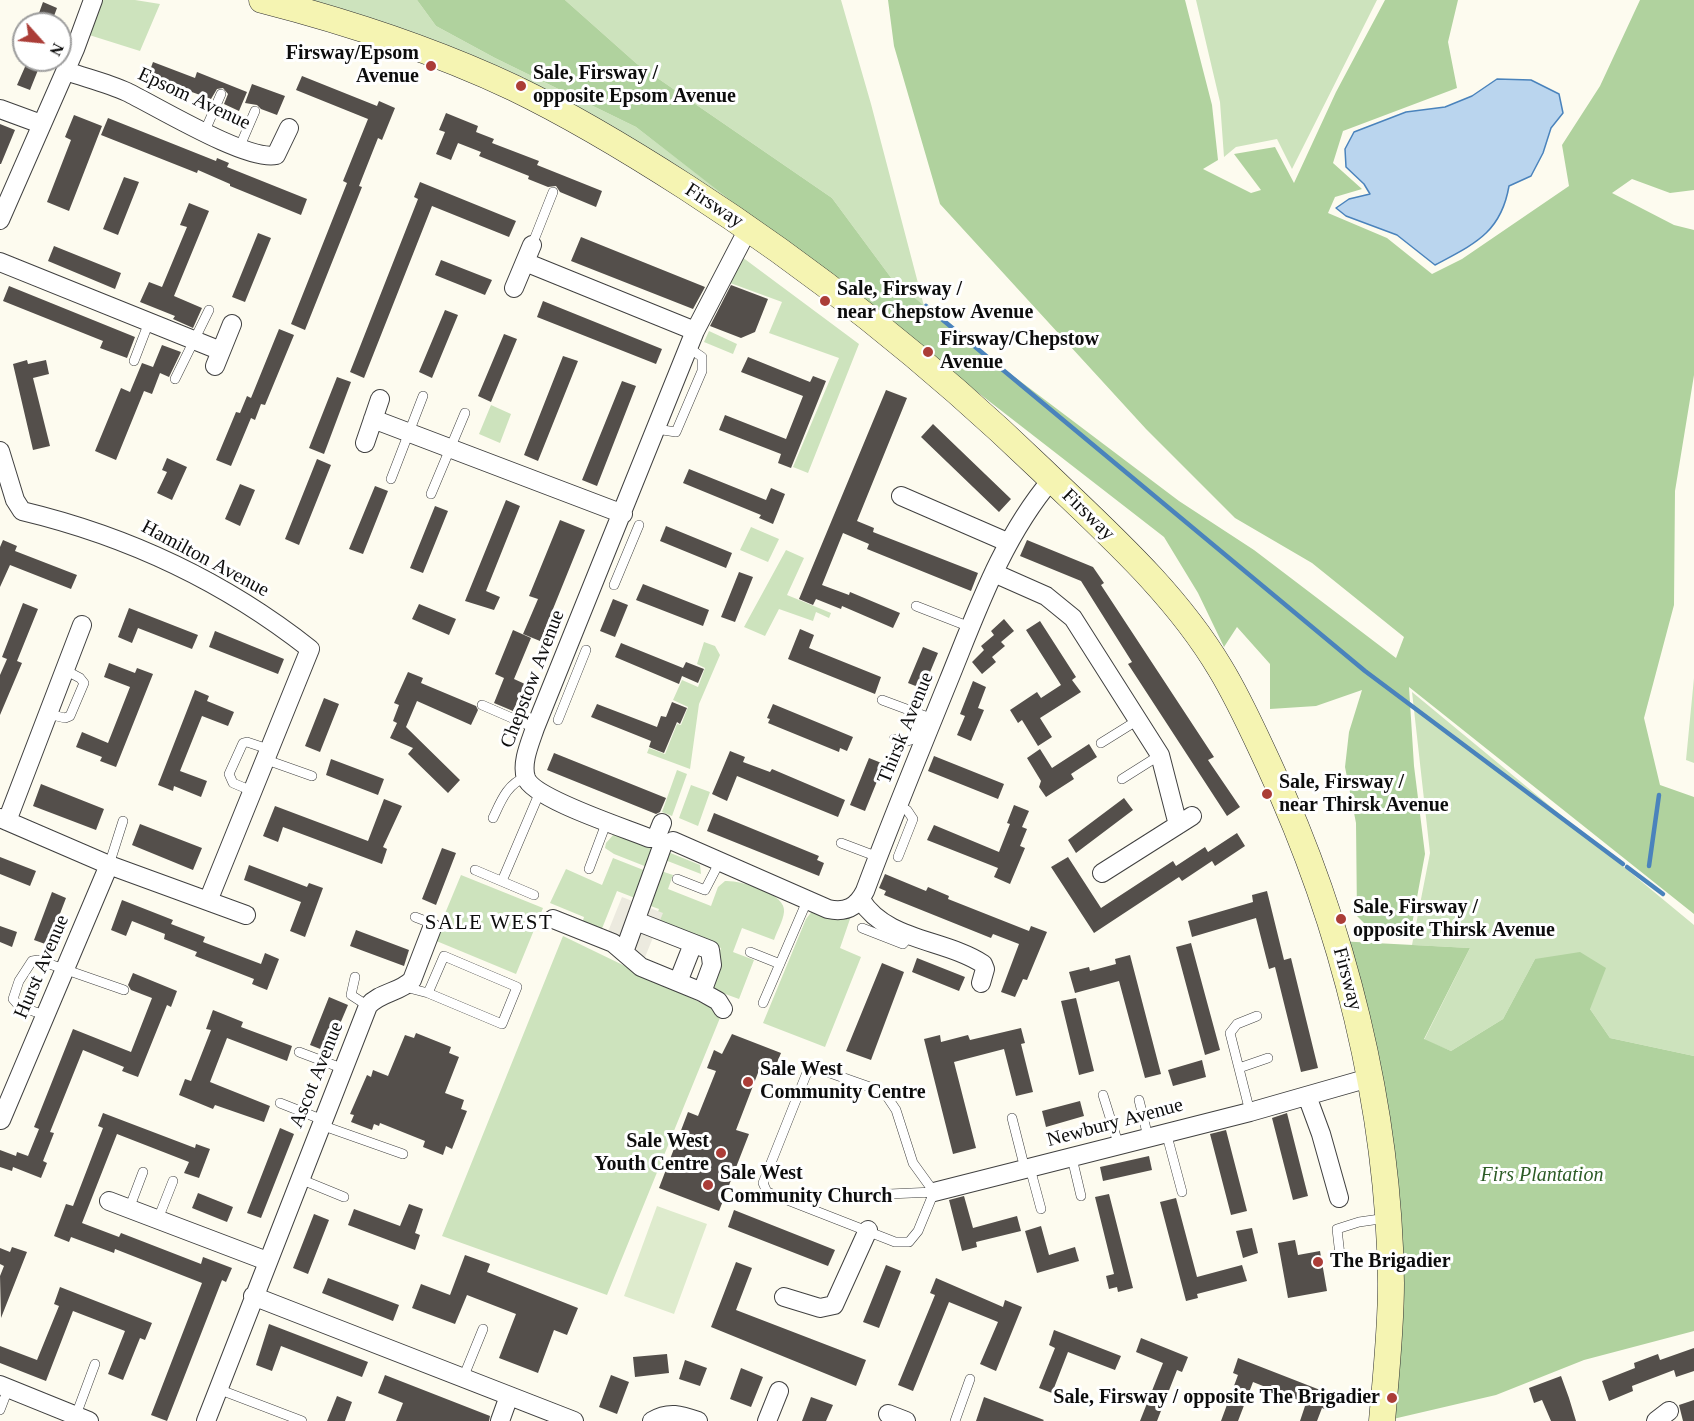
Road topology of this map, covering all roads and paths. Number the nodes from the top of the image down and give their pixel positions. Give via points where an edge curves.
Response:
1 (93, 0) edge
2 (262, 0) edge
3 (72, 55) edge
4 (66, 72) edge
5 (69, 72) edge
6 (221, 94) dead end
7 (0, 109) edge
8 (255, 111) dead end
9 (41, 124) junction
10 (289, 128) dead end
11 (204, 133) junction
12 (240, 146) junction
13 (553, 192) dead end
14 (0, 220) edge
15 (748, 229) junction
16 (528, 253) junction
17 (0, 262) edge
18 (514, 288) dead end
19 (209, 310) dead end
20 (149, 322) junction
21 (232, 324) dead end
22 (692, 339) junction
23 (196, 340) junction
24 (134, 361) dead end
25 (175, 379) dead end
26 (423, 396) dead end
27 (380, 399) dead end
28 (465, 413) dead end
29 (373, 419) junction
30 (408, 432) junction
31 (365, 443) dead end
32 (450, 448) junction
33 (0, 451) edge
34 (391, 479) dead end
35 (1052, 479) junction
36 (431, 494) dead end
37 (901, 496) dead end
38 (622, 514) junction
39 (639, 525) dead end
40 (1007, 542) junction
41 (610, 544) junction
42 (629, 550) junction
43 (993, 573) junction
44 (615, 585) dead end
45 (916, 606) dead end
46 (82, 625) dead end
47 (970, 627) junction
48 (586, 650) dead end
49 (571, 664) junction
50 (882, 700) dead end
51 (482, 705) dead end
52 (927, 717) junction
53 (558, 720) dead end
54 (1138, 720) junction
55 (535, 728) junction
56 (894, 739) dead end
57 (1101, 743) dead end
58 (266, 754) junction
59 (1160, 755) junction
60 (312, 776) dead end
61 (526, 777) junction
62 (1122, 779) dead end
63 (252, 791) junction
64 (539, 794) junction
65 (898, 806) junction
66 (493, 818) dead end
67 (3, 819) edge
68 (123, 821) dead end
69 (607, 821) junction
70 (662, 823) dead end
71 (841, 843) dead end
72 (878, 857) junction
73 (898, 857) dead end
74 (720, 861) junction
75 (110, 865) junction
76 (589, 869) dead end
77 (475, 870) dead end
78 (1102, 873) dead end
79 (677, 879) dead end
80 (502, 881) junction
81 (534, 895) dead end
82 (861, 900) junction
83 (208, 901) junction
84 (807, 901) junction
85 (246, 915) dead end
86 (415, 917) dead end
87 (553, 919) dead end
88 (636, 921) junction
89 (862, 927) dead end
90 (432, 928) joint
91 (911, 934) junction
92 (693, 944) junction
93 (624, 952) junction
94 (750, 952) dead end
95 (780, 964) junction
96 (65, 970) junction
97 (355, 977) dead end
98 (678, 982) junction
99 (981, 983) dead end
100 (405, 987) junction
101 (124, 990) dead end
102 (702, 992) junction
103 (428, 993) junction
104 (763, 1003) dead end
105 (368, 1006) junction
106 (723, 1009) dead end
107 (45, 1015) junction
108 (1257, 1016) dead end
109 (299, 1052) dead end
110 (1268, 1058) dead end
111 (1239, 1068) junction
112 (344, 1069) junction
113 (1369, 1078) junction
114 (1103, 1095) dead end
115 (1307, 1096) junction
116 (1139, 1100) dead end
117 (280, 1103) dead end
118 (1250, 1112) junction
119 (1012, 1118) dead end
120 (2, 1120) dead end
121 (322, 1123) junction
122 (1166, 1132) junction
123 (1148, 1137) junction
124 (1119, 1146) junction
125 (403, 1154) dead end
126 (1072, 1158) junction
127 (1027, 1169) junction
128 (143, 1172) dead end
129 (300, 1179) junction
130 (173, 1181) dead end
131 (934, 1192) junction
132 (1182, 1192) dead end
133 (889, 1194) dead end
134 (1081, 1196) dead end
135 (344, 1197) dead end
136 (1339, 1198) dead end
137 (109, 1201) dead end
138 (129, 1209) junction
139 (1041, 1209) dead end
140 (1387, 1218) junction
141 (158, 1219) junction
142 (868, 1230) junction
143 (267, 1261) junction
144 (1341, 1264) dead end
145 (253, 1296) junction
146 (784, 1297) dead end
147 (483, 1329) dead end
148 (95, 1364) dead end
149 (463, 1378) junction
150 (970, 1379) dead end
151 (4, 1387) edge
152 (218, 1389) junction
153 (779, 1390) dead end
154 (509, 1396) junction
155 (0, 1410) edge
156 (888, 1414) dead end
157 (82, 1418) edge
158 (206, 1421) edge
159 (302, 1421) edge
160 (500, 1421) edge
161 (574, 1421) edge
162 (652, 1421) edge
163 (698, 1421) edge
164 (767, 1421) edge
165 (906, 1421) edge
166 (955, 1421) edge
167 (1382, 1421) edge

1 - 3 street
2 - 15 street, Firsway via 399,41 516,89 625,148
4 - 9 street
5 - 11 street, Epsom Avenue via 125,91
6 - 11 lane
7 - 9 street
8 - 12 lane
9 - 14 street
10 - 12 street, Epsom Avenue via 276,155 264,156
11 - 12 street, Epsom Avenue
13 - 16 lane
15 - 22 street, Chepstow Avenue
15 - 35 street, Firsway via 904,344
16 - 18 street
16 - 22 street
17 - 20 street
19 - 23 lane
20 - 23 street
20 - 24 lane
21 - 23 street via 218,358
22 - 38 street, Chepstow Avenue
23 - 25 lane
26 - 30 lane
27 - 29 street
28 - 32 lane
29 - 30 street
29 - 31 street
30 - 32 street
30 - 34 lane
32 - 36 lane
32 - 38 street
33 - 58 street, Hamilton Avenue via 21,512 156,554 249,603 310,649
35 - 40 street, Thirsk Avenue
35 - 113 street, Firsway via 1165,591 1197,631 1242,707 1287,803 1327,908 1358,1019
37 - 40 street
38 - 41 street, Chepstow Avenue
39 - 42 lane
40 - 43 street, Thirsk Avenue
41 - 42 lane
41 - 49 street, Chepstow Avenue
42 - 44 lane
43 - 47 street, Thirsk Avenue
43 - 54 street via 1046,596 1064,609 1082,630
45 - 47 lane
46 - 67 street
47 - 52 street, Thirsk Avenue
48 - 49 lane
49 - 53 lane
49 - 55 street, Chepstow Avenue
50 - 52 lane
51 - 55 lane
52 - 56 lane via 911,740
52 - 65 street, Thirsk Avenue
54 - 57 lane
54 - 59 street
55 - 61 street, Chepstow Avenue via 527,754
58 - 60 lane
58 - 63 street
58 - 63 lane via 247,742 239,748 230,779
59 - 62 lane
59 - 78 street via 1185,821
61 - 64 street, Chepstow Avenue
61 - 66 lane via 508,789
63 - 83 street
64 - 69 street
64 - 80 lane
65 - 72 street, Thirsk Avenue
65 - 73 lane via 907,810 912,819
67 - 75 street
68 - 75 lane
69 - 70 street via 649,838 656,837
69 - 76 lane
71 - 72 lane
72 - 82 street, Thirsk Avenue
74 - 79 lane via 705,890
74 - 84 street
74 - 88 street via 668,843 639,903
75 - 83 street
75 - 96 street, Hurst Avenue
77 - 80 lane
80 - 81 lane
82 - 84 street via 838,911
82 - 91 street via 884,924
83 - 85 street
84 - 95 lane
86 - 90 lane
87 - 93 street via 605,939
88 - 92 street
88 - 93 street
89 - 91 lane via 903,944
90 - 100 street via 416,973
91 - 99 street via 983,964
92 - 98 street
92 - 102 street via 710,950 712,956
93 - 98 street via 641,968
94 - 95 lane
95 - 104 lane
96 - 101 lane
96 - 107 street, Hurst Avenue
96 - 107 lane via 38,960 29,964 19,981 15,1004
97 - 105 lane via 351,995
98 - 102 street
100 - 103 lane
100 - 105 street, Ascot Avenue via 380,995
102 - 106 street via 718,1001
103 - 103 lane via 502,1024 517,987 444,956
105 - 112 street, Ascot Avenue
107 - 120 street, Hurst Avenue
108 - 111 lane via 1237,1024 1230,1033
109 - 112 lane
110 - 111 lane
111 - 118 lane
112 - 121 street, Ascot Avenue
113 - 115 street, Newbury Avenue
113 - 140 street, Firsway
114 - 124 lane
115 - 118 street, Newbury Avenue
115 - 136 street
116 - 123 lane
117 - 121 lane
118 - 122 street, Newbury Avenue
119 - 127 lane
121 - 125 lane
121 - 129 street, Ascot Avenue
122 - 123 street, Newbury Avenue
122 - 132 lane
123 - 124 street, Newbury Avenue
124 - 126 street, Newbury Avenue
126 - 127 street, Newbury Avenue
126 - 134 lane
127 - 131 street, Newbury Avenue
127 - 139 lane
128 - 138 lane
129 - 135 lane
129 - 143 street, Ascot Avenue
130 - 141 lane
131 - 133 lane
131 - 142 lane via 918,1231 909,1242 895,1242
131 - 142 lane via 913,1163 888,1095 813,1067 806,1075 764,1188
137 - 138 street
138 - 141 street
140 - 144 lane via 1337,1229
140 - 167 street, Firsway via 1391,1282
141 - 143 street
142 - 146 street via 834,1305 820,1308
143 - 145 street, Ascot Avenue
145 - 149 street
145 - 152 street, Ascot Avenue
147 - 149 lane
148 - 157 lane
149 - 154 street
150 - 166 lane
151 - 155 lane
151 - 157 street
152 - 158 street, Ascot Avenue
152 - 159 lane
153 - 164 street
154 - 160 street
154 - 161 street
156 - 165 street
162 - 163 street via 677,1414

